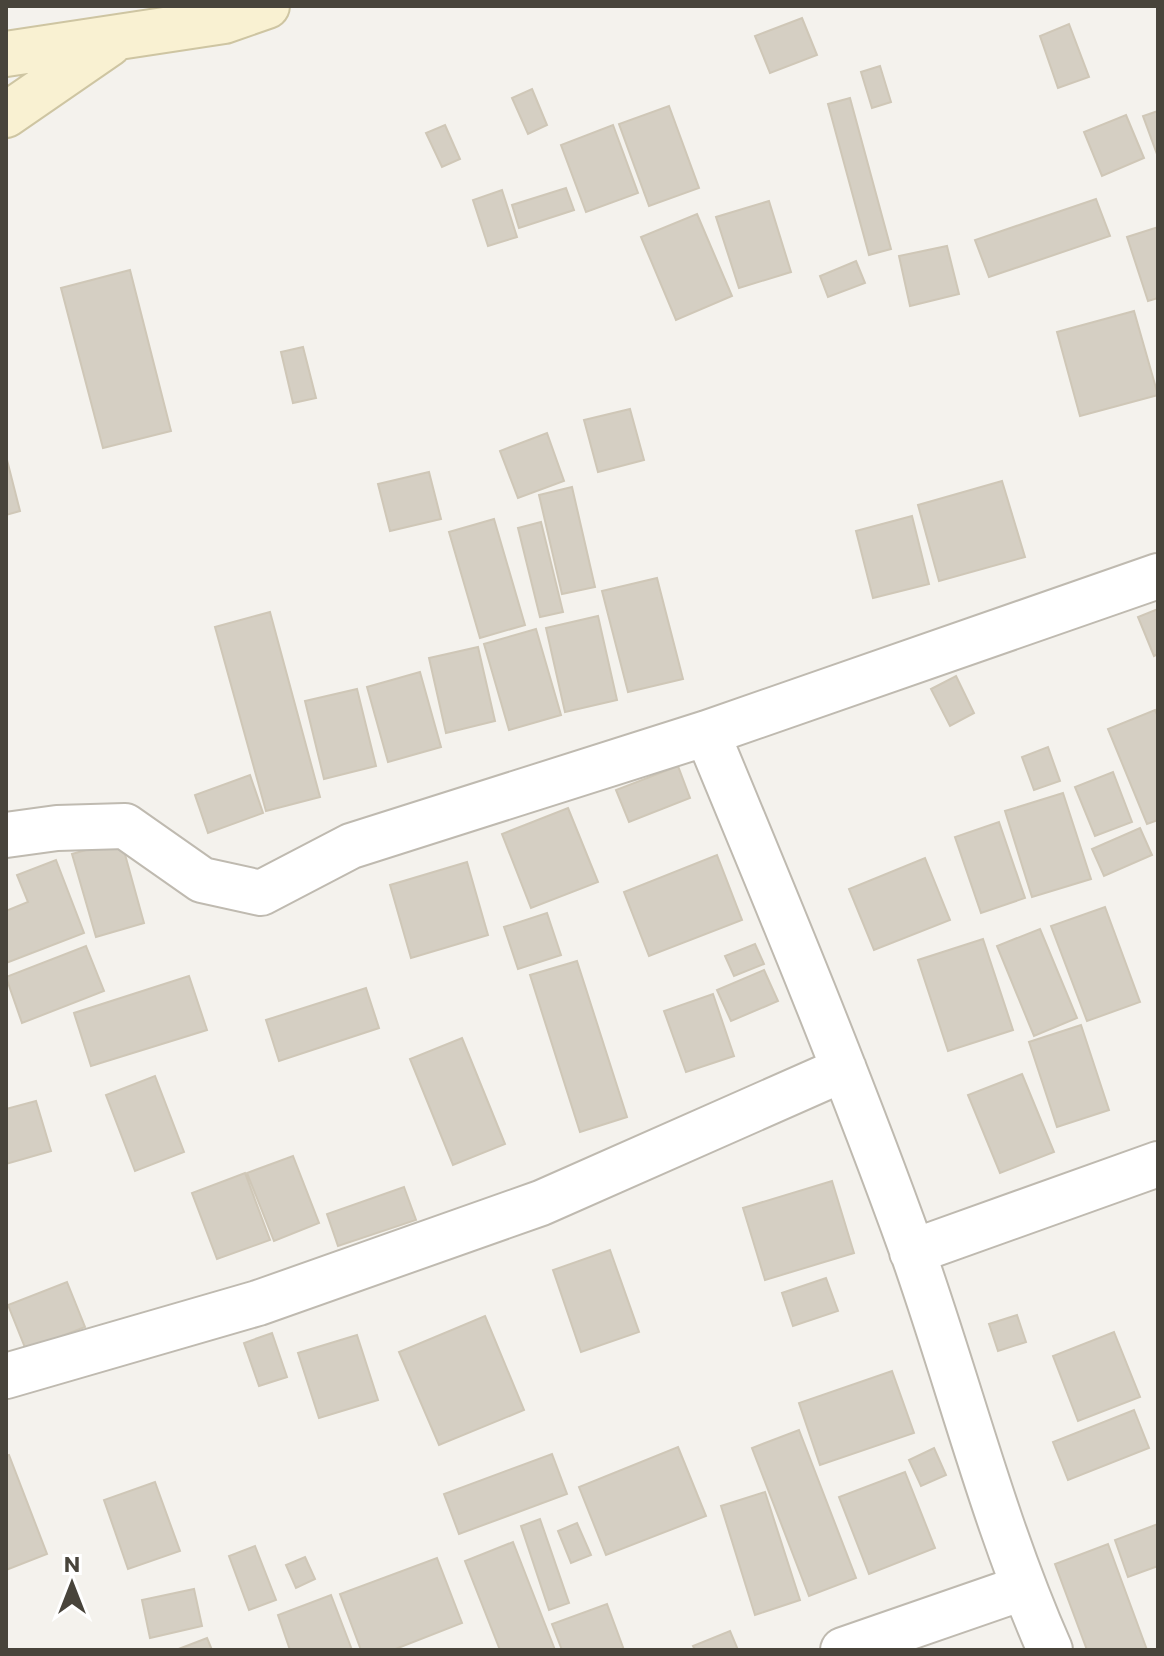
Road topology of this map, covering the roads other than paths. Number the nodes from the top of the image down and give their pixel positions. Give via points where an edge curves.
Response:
1 (267, 6) edge
2 (226, 14) edge
3 (119, 37) junction
4 (6, 54) edge
5 (6, 115) edge
6 (1158, 576) edge
7 (707, 733) junction
8 (6, 835) edge
9 (844, 1069) junction
10 (1158, 1164) edge
11 (912, 1252) junction
12 (6, 1376) edge
13 (1022, 1588) junction
14 (843, 1650) edge
15 (1050, 1650) edge

1 - 2 street
2 - 3 street
3 - 4 street
3 - 5 street
6 - 7 street
7 - 8 street via 351,846 261,893 202,880 125,826
7 - 9 street
9 - 11 street
9 - 12 street via 541,1203 258,1303
10 - 11 street
11 - 13 street
13 - 14 street
13 - 15 street

